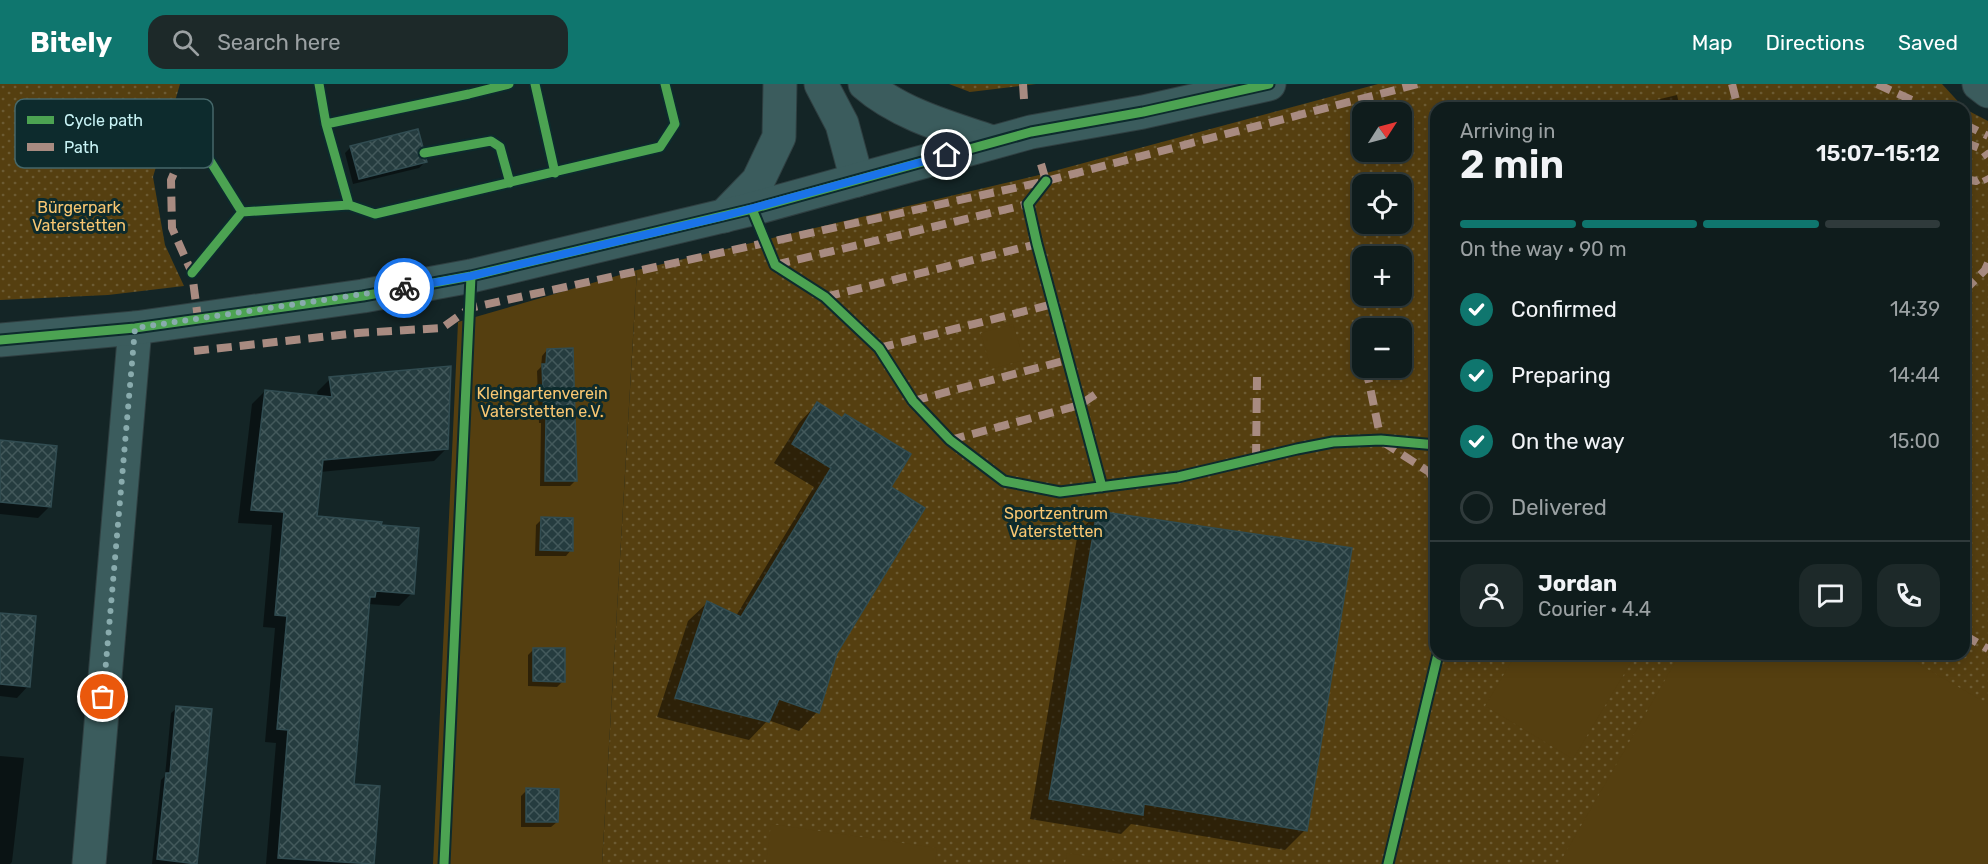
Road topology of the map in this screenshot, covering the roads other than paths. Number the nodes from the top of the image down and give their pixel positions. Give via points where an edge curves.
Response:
1 (780, 84) edge
2 (820, 84) edge
3 (865, 84) edge
4 (1269, 84) edge
5 (1979, 84) edge
6 (1988, 91) edge
7 (992, 142) junction
8 (856, 180) junction
9 (724, 216) junction
10 (135, 328) junction
11 (0, 340) edge
12 (89, 864) edge

1 - 9 street via 779,137 758,181
2 - 8 street via 842,124
3 - 7 street via 927,120
4 - 7 street
5 - 6 street
7 - 8 street
8 - 9 street
9 - 10 street via 471,276 363,296
10 - 11 street
10 - 12 street

